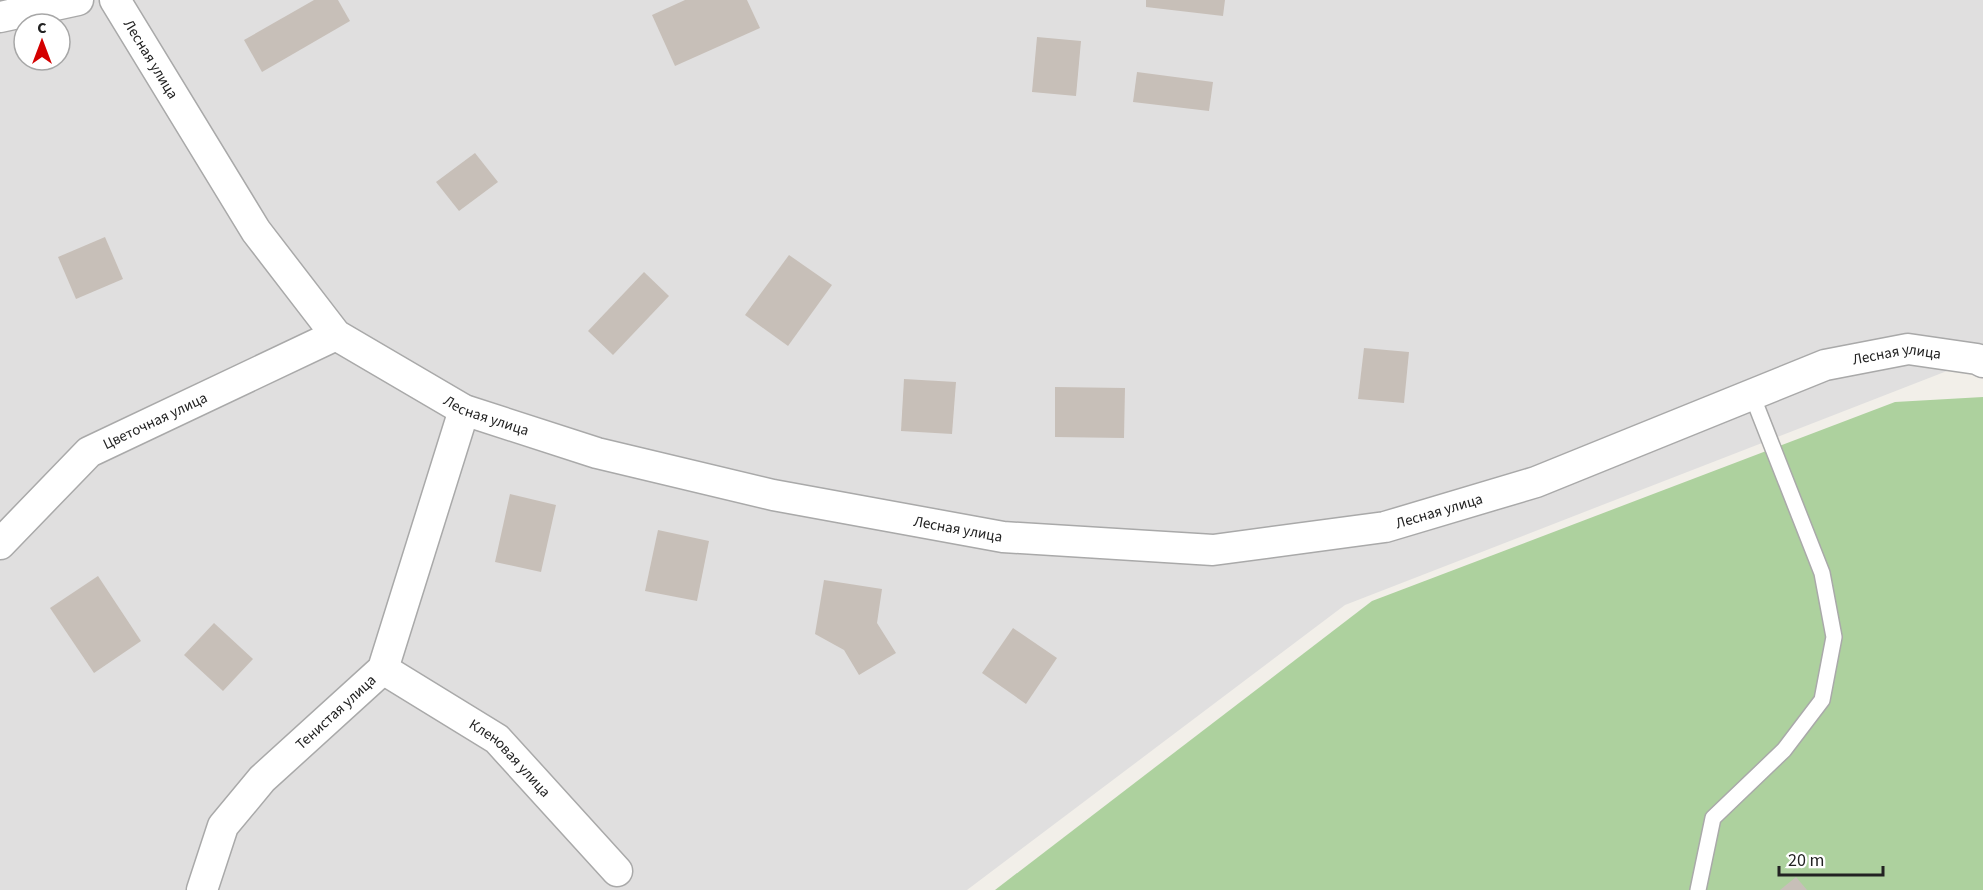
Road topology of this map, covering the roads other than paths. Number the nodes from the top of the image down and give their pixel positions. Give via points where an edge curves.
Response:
1 (78, 0) edge
2 (115, 0) edge
3 (0, 17) edge
4 (336, 335) junction
5 (1983, 362) edge
6 (1752, 395) junction
7 (464, 410) junction
8 (0, 544) edge
9 (383, 669) junction
10 (617, 871) dead end
11 (202, 890) edge
12 (1698, 890) edge

1 - 3 street
2 - 4 street, Лесная улица via 256,231
4 - 7 street, Лесная улица
4 - 8 street, Цветочная улица via 89,452
5 - 6 street, Лесная улица via 1908,350 1825,366
6 - 7 street, Лесная улица via 1536,482 1385,528 1213,550 1003,537 773,495 597,453
6 - 12 lane via 1822,573 1833,637 1821,700 1784,750 1713,818
7 - 9 street, Тенистая улица
9 - 10 street, Кленовая улица via 497,739
9 - 11 street, Тенистая улица via 262,779 223,826

